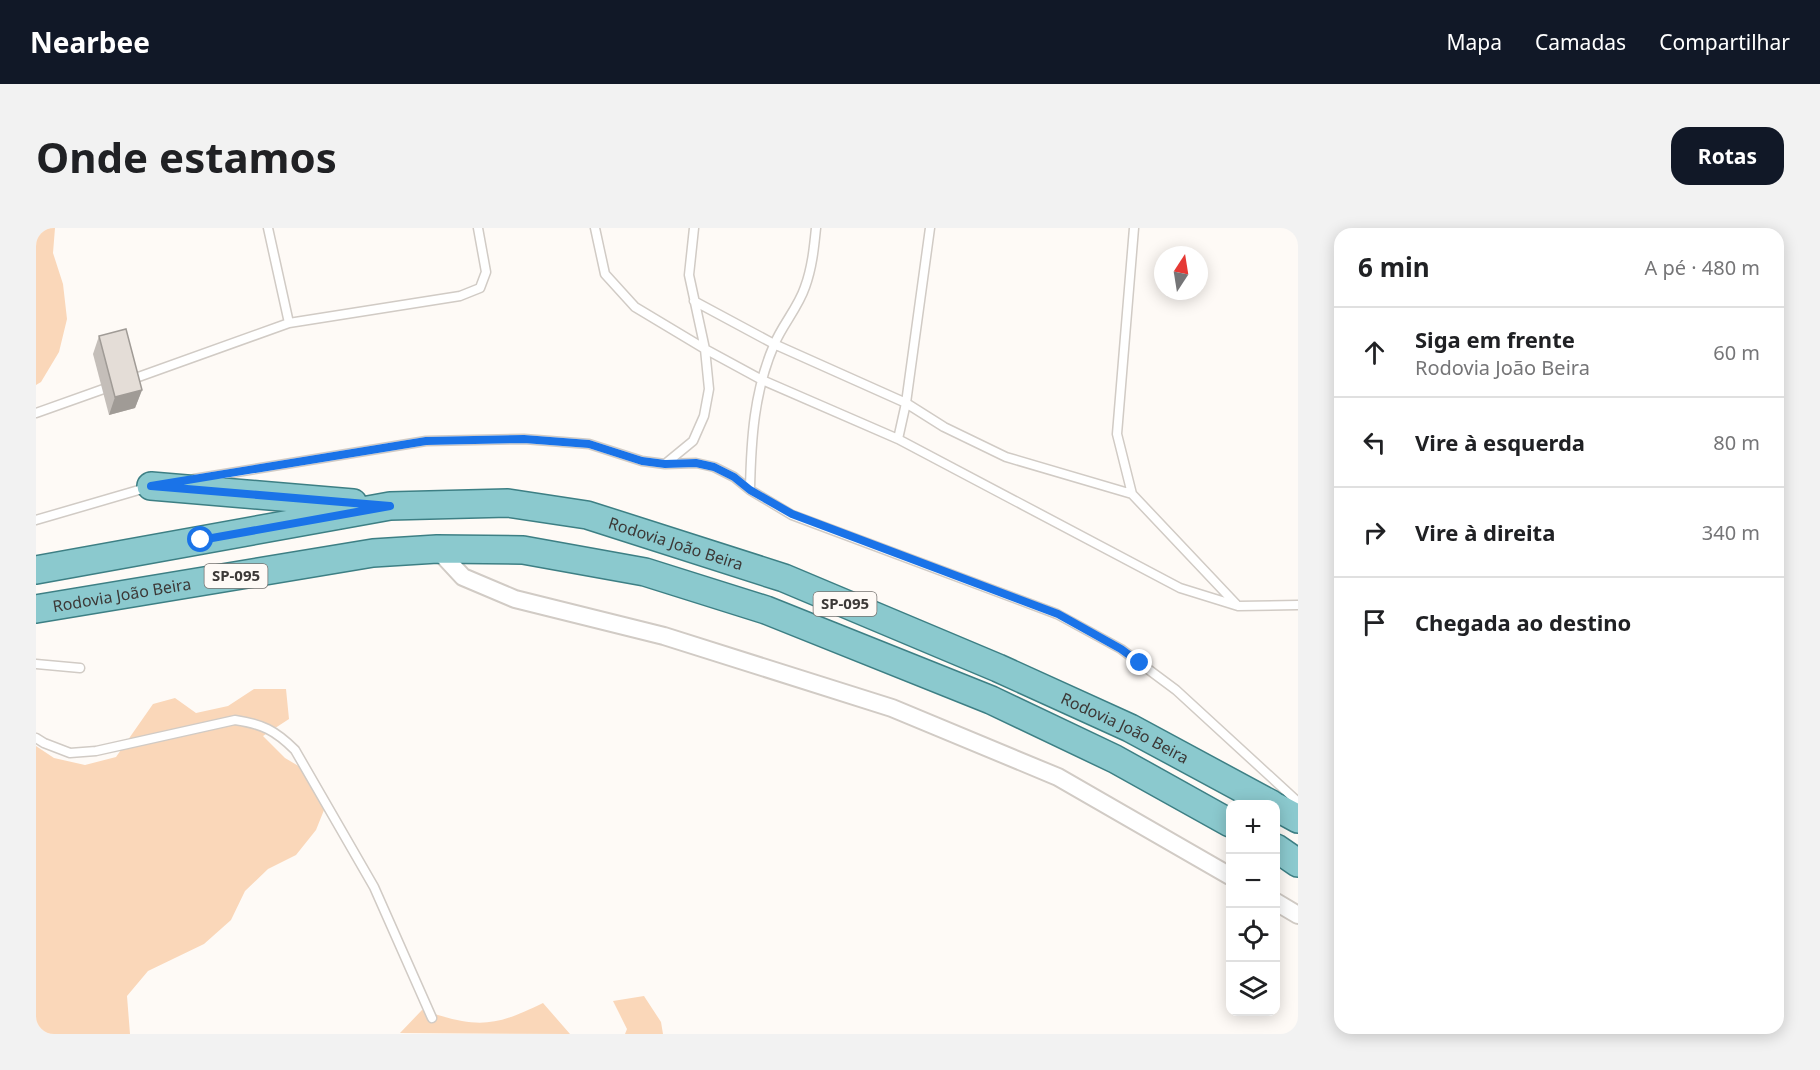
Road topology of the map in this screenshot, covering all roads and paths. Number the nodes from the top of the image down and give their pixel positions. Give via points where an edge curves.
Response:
1 (268, 228) edge
2 (478, 228) edge
3 (595, 228) edge
4 (694, 228) edge
5 (816, 228) edge
6 (930, 228) edge
7 (1134, 228) edge
8 (694, 301) junction
9 (289, 323) junction
10 (774, 344) junction
11 (705, 349) junction
12 (762, 380) junction
13 (906, 403) junction
14 (36, 413) edge
15 (898, 439) junction
16 (665, 464) junction
17 (151, 486) junction
18 (750, 490) junction
19 (1132, 494) junction
20 (390, 506) junction
21 (36, 520) edge
22 (437, 549) junction
23 (36, 570) edge
24 (1298, 605) edge
25 (1238, 606) junction
26 (36, 609) edge
27 (36, 664) edge
28 (80, 668) dead end
29 (36, 738) edge
30 (1264, 800) edge
31 (1298, 802) edge
32 (1280, 810) edge
33 (1298, 819) edge
34 (1226, 820) edge
35 (1280, 851) edge
36 (1298, 863) edge
37 (1226, 874) edge
38 (1280, 905) edge
39 (1298, 915) edge
40 (432, 1018) dead end

1 - 9 lane
2 - 9 lane via 486,272 480,288 460,296
3 - 11 lane via 605,274 636,307
4 - 8 lane via 689,275
5 - 10 lane via 805,289
6 - 13 lane
7 - 19 lane via 1117,434
8 - 10 lane
8 - 11 lane
9 - 14 lane
10 - 12 lane
10 - 13 lane
11 - 12 lane
11 - 16 lane via 710,389 704,416 693,441
12 - 15 lane
12 - 18 lane via 754,415
13 - 15 lane
13 - 19 lane via 944,427 1006,457
15 - 25 lane via 1180,588
16 - 17 lane via 589,444 524,439 426,441
16 - 18 lane via 714,467
17 - 20 main road
17 - 21 lane
18 - 31 lane via 792,514 1058,614 1121,649 1176,690
19 - 25 lane
20 - 23 main road, Rodovia João Beira / SP-095
20 - 30 main road, Rodovia João Beira / SP-095 via 508,503 587,515 784,578 1130,728
22 - 26 main road, Rodovia João Beira / SP-095 via 373,554
22 - 34 main road, Rodovia João Beira / SP-095 via 524,550 645,572 765,610 991,700 1115,759
22 - 37 street via 463,577 515,599 664,636 892,708 1058,777
24 - 25 lane
27 - 28 lane
29 - 40 lane via 70,753 96,751 235,720 257,723 280,735 295,750 375,887
32 - 33 main road
35 - 36 main road
38 - 39 street

